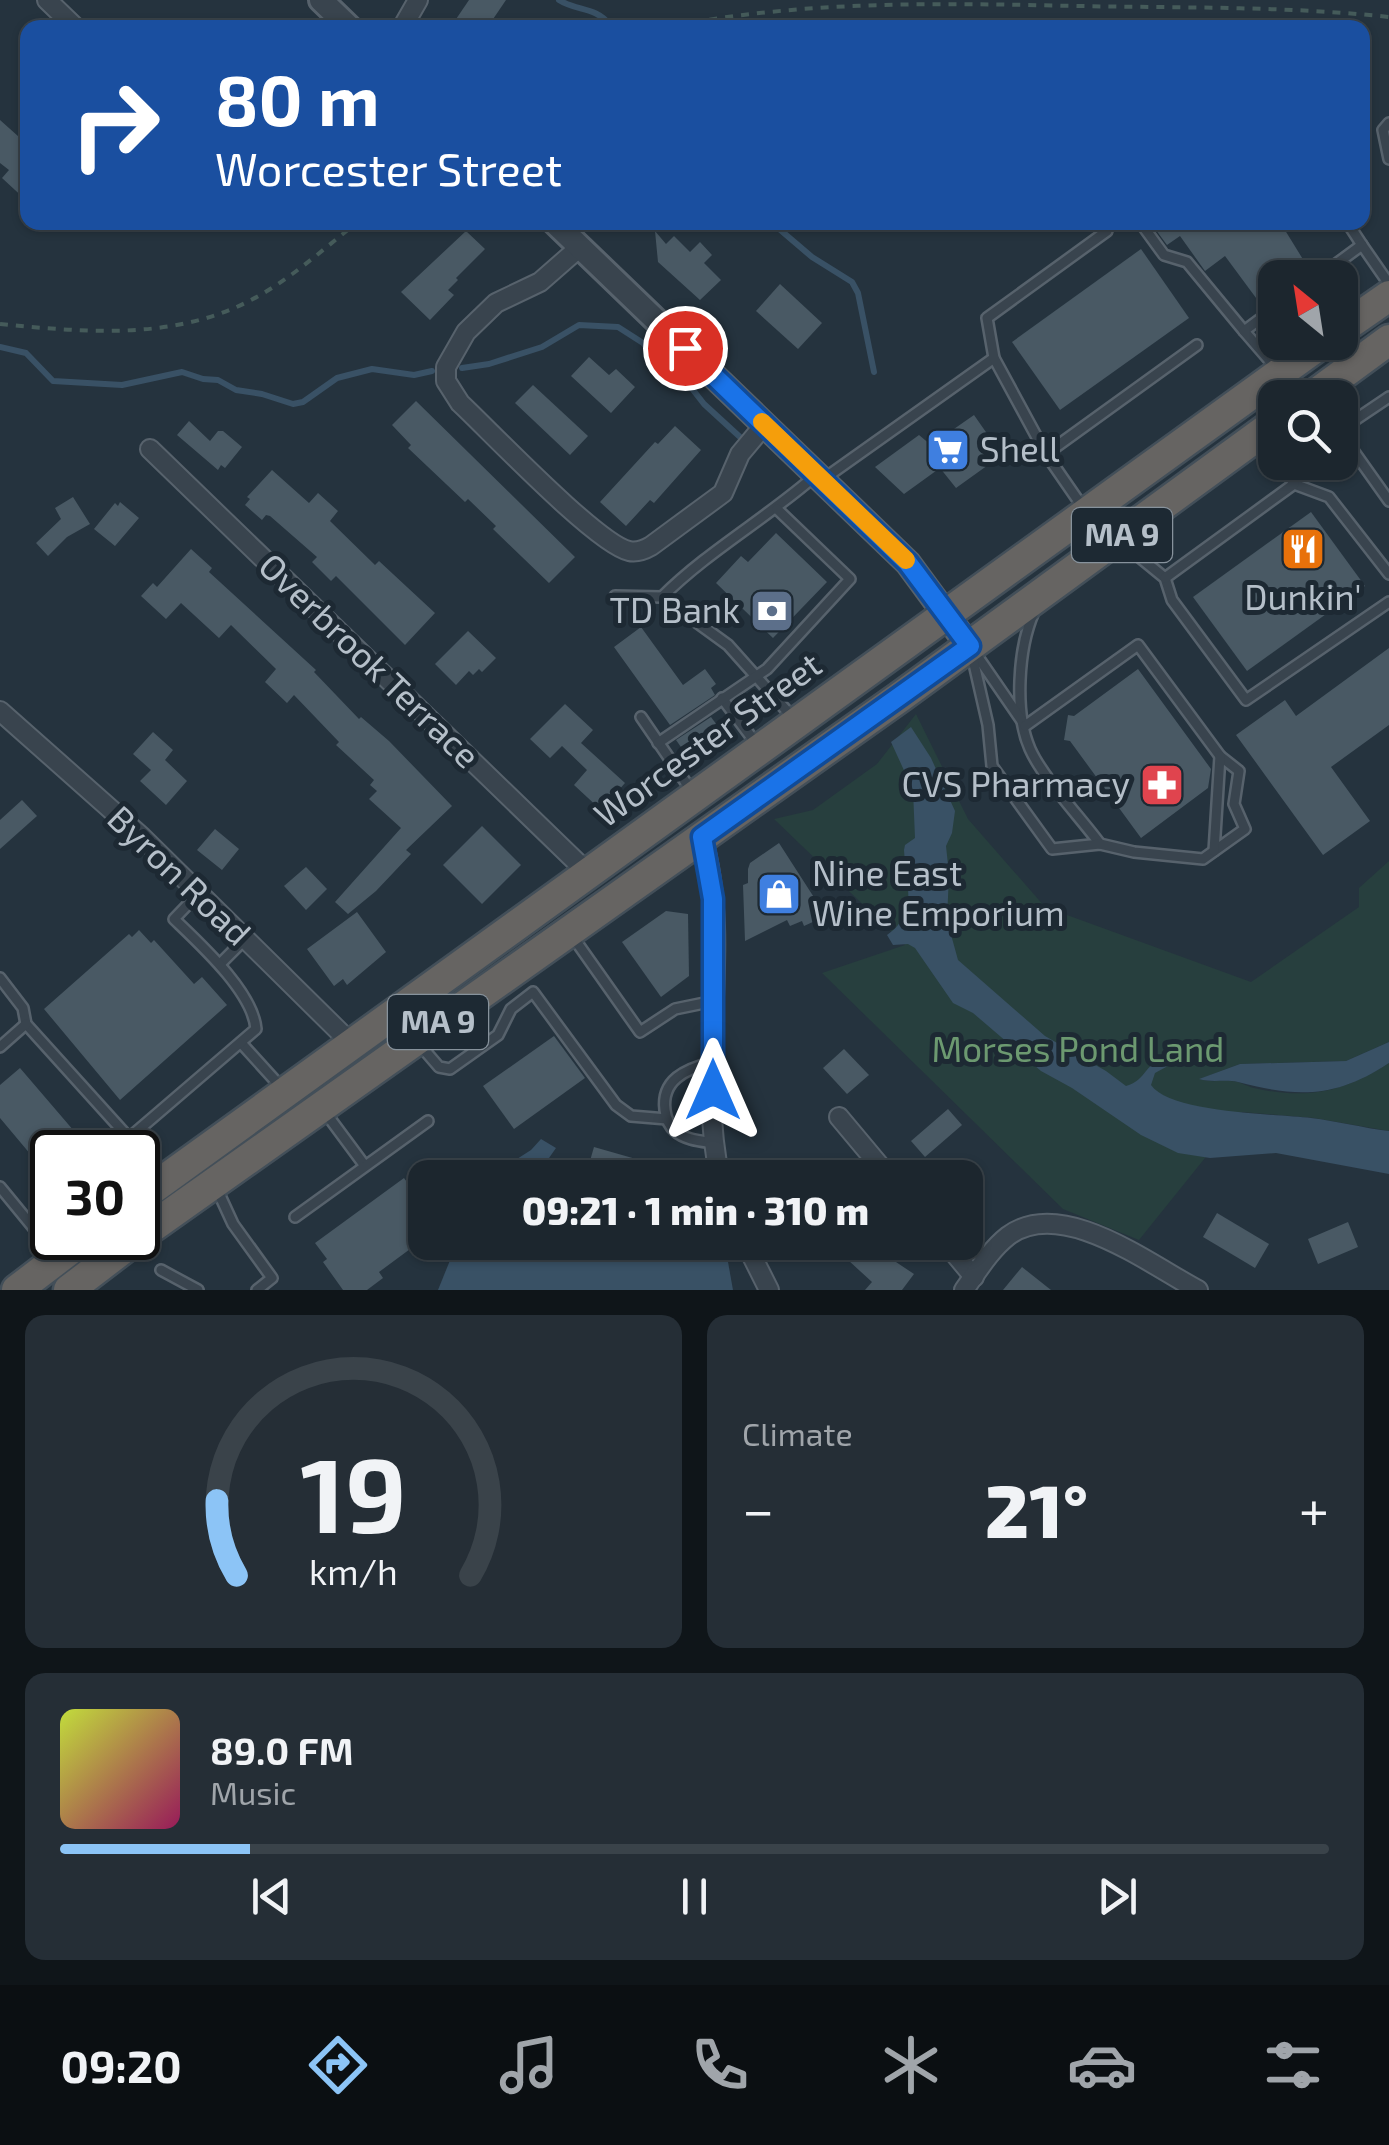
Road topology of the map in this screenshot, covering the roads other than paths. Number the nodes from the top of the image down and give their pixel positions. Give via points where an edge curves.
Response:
1 (47, 0) edge
2 (321, 0) edge
3 (68, 20) edge
4 (342, 20) edge
5 (1389, 123) edge
6 (1389, 160) edge
7 (562, 230) edge
8 (1146, 230) edge
9 (1352, 230) edge
10 (1107, 231) dead end
11 (1362, 245) junction
12 (580, 247) junction
13 (1342, 260) edge
14 (1389, 284) edge
15 (1389, 296) edge
16 (1358, 318) edge
17 (1258, 320) edge
18 (1244, 330) junction
19 (1389, 340) edge
20 (1196, 345) dead end
21 (994, 358) junction
22 (1297, 360) edge
23 (1280, 372) junction
24 (1335, 380) edge
25 (1389, 397) edge
26 (1358, 419) edge
27 (764, 424) junction
28 (1258, 440) edge
29 (150, 448) dead end
30 (1046, 454) junction
31 (1358, 457) edge
32 (820, 477) junction
33 (1292, 480) edge
34 (1294, 484) junction
35 (1389, 501) edge
36 (777, 509) junction
37 (1086, 512) junction
38 (1117, 539) junction
39 (1389, 574) edge
40 (1165, 578) junction
41 (1052, 586) junction
42 (615, 596) dead end
43 (662, 598) junction
44 (1389, 602) edge
45 (946, 612) junction
46 (970, 646) junction
47 (757, 676) junction
48 (722, 698) junction
49 (0, 711) edge
50 (641, 717) dead end
51 (796, 722) junction
52 (1026, 726) junction
53 (658, 743) junction
54 (759, 748) junction
55 (1220, 756) junction
56 (694, 796) junction
57 (702, 837) junction
58 (1100, 844) junction
59 (1214, 851) junction
60 (589, 874) junction
61 (198, 894) junction
62 (568, 931) junction
63 (245, 939) junction
64 (220, 964) junction
65 (0, 978) edge
66 (524, 980) junction
67 (714, 1001) junction
68 (26, 1024) junction
69 (415, 1038) junction
70 (242, 1044) junction
71 (353, 1045) junction
72 (0, 1046) edge
73 (713, 1063) junction
74 (286, 1093) junction
75 (320, 1106) junction
76 (839, 1117) dead end
77 (666, 1119) junction
78 (428, 1121) dead end
79 (122, 1130) edge
80 (139, 1130) edge
81 (714, 1143) junction
82 (717, 1160) edge
83 (875, 1160) edge
84 (365, 1166) junction
85 (160, 1178) edge
86 (162, 1181) joint
87 (214, 1183) junction
88 (0, 1186) edge
89 (295, 1217) dead end
90 (160, 1222) edge
91 (30, 1223) edge
92 (56, 1260) edge
93 (110, 1260) edge
94 (755, 1260) edge
95 (956, 1260) edge
96 (161, 1270) dead end
97 (969, 1283) edge
98 (75, 1288) edge
99 (18, 1290) edge
100 (198, 1290) edge
101 (256, 1290) edge
102 (769, 1290) edge
103 (1198, 1290) edge

1 - 3 street
2 - 4 street
5 - 6 lane
7 - 12 street
8 - 18 lane via 1164,255 1187,262
9 - 11 lane
10 - 21 lane via 987,318
11 - 13 lane
11 - 14 lane
12 - 27 street
12 - 27 street via 540,282 484,312 452,352 446,368 450,391 500,441 593,528 617,546 640,552 724,492 740,454
15 - 16 highway
17 - 18 lane
18 - 23 lane
19 - 24 highway
20 - 30 lane
21 - 30 lane
21 - 32 lane
22 - 23 highway, Worcester Street / MA 9
23 - 37 highway, Worcester Street / MA 9
25 - 26 lane
27 - 32 street
28 - 38 highway, MA 9
29 - 60 street, Overbrook Terrace
30 - 37 lane
31 - 35 lane
32 - 36 lane
32 - 45 street via 908,563
33 - 34 lane
34 - 39 lane via 1329,497
34 - 40 lane
36 - 43 lane
36 - 47 lane via 850,579
37 - 45 highway, Worcester Street / MA 9
38 - 40 lane
38 - 41 highway, MA 9
40 - 44 lane via 1172,600 1246,700
41 - 46 highway, MA 9
41 - 52 lane via 1034,613 1022,652
42 - 43 lane
43 - 47 lane via 720,639
45 - 46 street
45 - 51 highway, Worcester Street / MA 9
46 - 52 lane
46 - 57 highway, MA 9
46 - 58 lane via 990,761 1052,849
47 - 48 lane
47 - 51 lane
48 - 53 lane
48 - 54 lane
49 - 61 street, Byron Road
50 - 53 lane
51 - 54 highway, Worcester Street / MA 9
52 - 55 lane via 1138,644
52 - 58 lane via 1034,756
53 - 56 lane
54 - 56 highway, Worcester Street / MA 9
55 - 59 lane
55 - 59 lane via 1239,771 1234,804 1244,829
56 - 60 highway, Worcester Street / MA 9
57 - 62 highway, MA 9
57 - 67 street via 713,899
58 - 59 lane via 1203,859
60 - 71 highway, Worcester Street / MA 9
61 - 63 street, Byron Road
61 - 64 lane via 174,918
62 - 66 highway, MA 9
62 - 67 lane via 640,1032 675,1009
63 - 64 lane
63 - 71 street, Byron Road
64 - 70 lane via 257,1026
65 - 68 lane via 23,1008
66 - 69 highway, MA 9
66 - 69 lane via 498,1035 450,1069 438,1067
66 - 77 lane via 616,1105 631,1116
67 - 73 street
68 - 72 lane
68 - 79 lane
69 - 75 highway, MA 9
70 - 74 lane
70 - 80 lane
71 - 74 highway, Worcester Street / MA 9
73 - 77 lane via 668,1087
73 - 81 street
74 - 86 highway, Worcester Street / MA 9
75 - 84 lane
75 - 87 highway, MA 9
76 - 83 street
77 - 81 lane via 675,1132
78 - 84 lane
81 - 82 street
84 - 89 lane
85 - 86 lane
87 - 90 highway, MA 9
87 - 101 lane via 232,1224 272,1278
88 - 91 lane
92 - 99 highway
93 - 98 highway, MA 9
94 - 102 street
95 - 97 street
96 - 100 lane
97 - 103 street via 1006,1238 1047,1221 1080,1228

